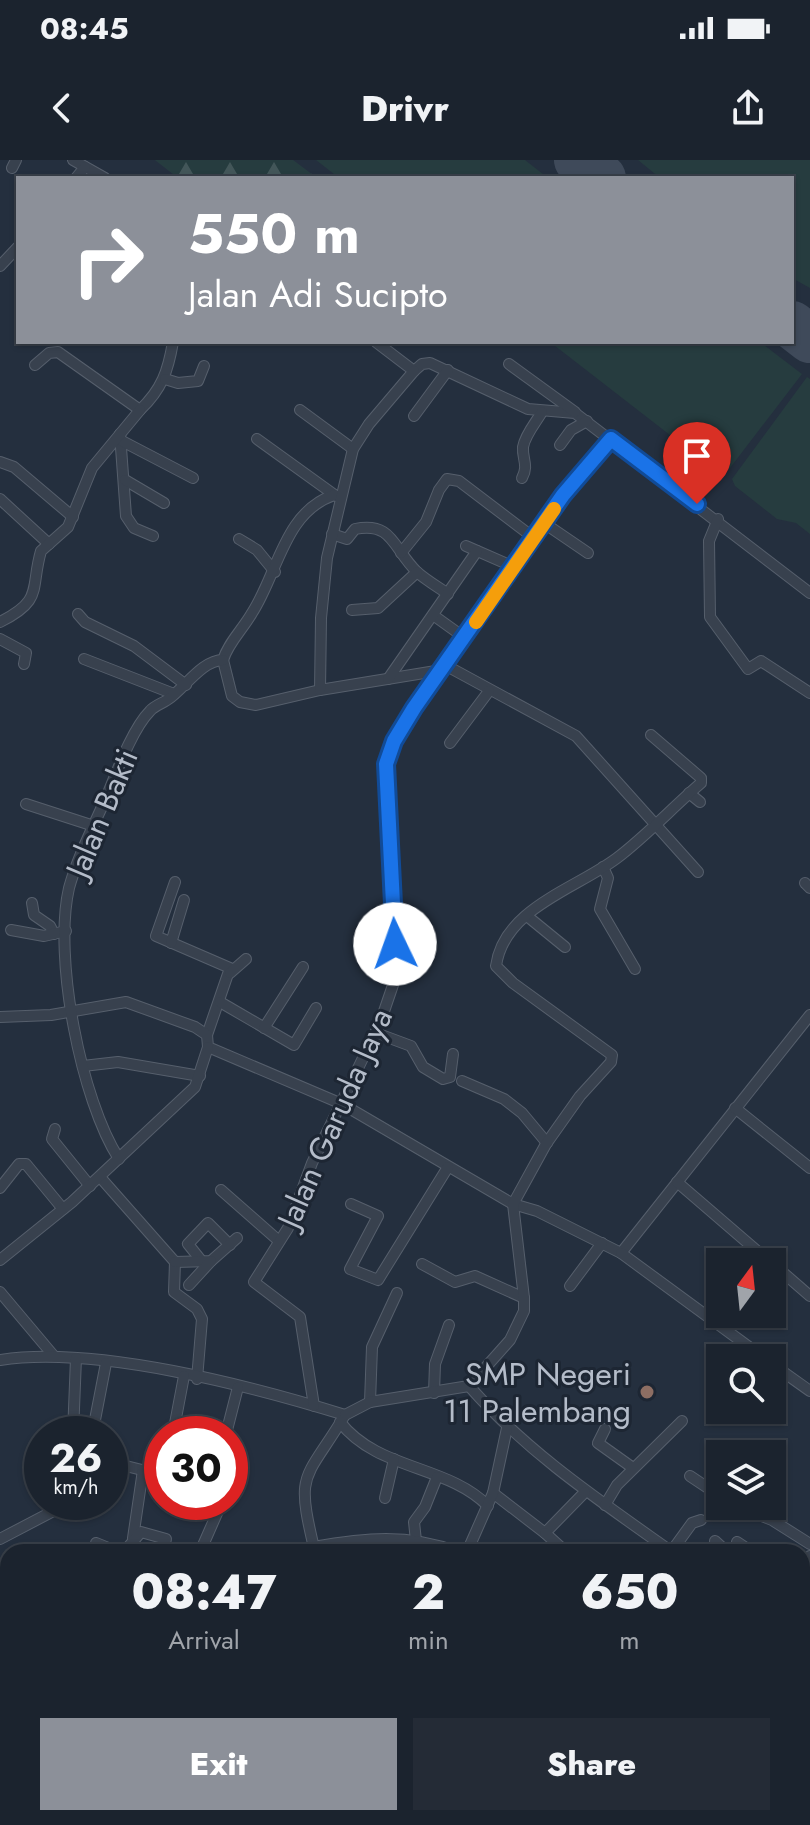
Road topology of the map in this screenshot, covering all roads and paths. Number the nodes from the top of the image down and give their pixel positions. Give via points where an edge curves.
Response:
1 (73, 160) edge
2 (85, 167) junction
3 (78, 176) edge
4 (101, 176) edge
5 (16, 249) edge
6 (0, 266) edge
7 (173, 344) edge
8 (379, 344) edge
9 (509, 364) dead end
10 (35, 365) dead end
11 (204, 366) dead end
12 (448, 370) junction
13 (414, 371) junction
14 (165, 379) junction
15 (140, 410) junction
16 (300, 410) dead end
17 (542, 412) junction
18 (575, 413) junction
19 (414, 416) dead end
20 (587, 421) junction
21 (121, 438) junction
22 (257, 439) dead end
23 (611, 439) junction
24 (560, 445) dead end
25 (353, 449) junction
26 (0, 462) edge
27 (193, 478) dead end
28 (522, 478) dead end
29 (125, 480) junction
30 (337, 496) junction
31 (0, 499) edge
32 (164, 503) dead end
33 (73, 517) junction
34 (718, 519) junction
35 (544, 523) junction
36 (332, 534) junction
37 (153, 536) dead end
38 (534, 538) junction
39 (239, 539) dead end
40 (49, 544) junction
41 (401, 553) junction
42 (588, 553) dead end
43 (514, 567) junction
44 (275, 572) junction
45 (417, 572) junction
46 (810, 593) edge
47 (448, 594) junction
48 (352, 610) dead end
49 (78, 614) dead end
50 (433, 615) junction
51 (0, 622) edge
52 (465, 638) junction
53 (0, 639) edge
54 (84, 659) dead end
55 (223, 660) junction
56 (24, 664) dead end
57 (444, 668) junction
58 (388, 679) junction
59 (186, 685) junction
60 (320, 690) junction
61 (489, 691) junction
62 (810, 693) edge
63 (174, 694) junction
64 (651, 735) dead end
65 (450, 743) dead end
66 (689, 793) junction
67 (700, 802) dead end
68 (26, 804) dead end
69 (655, 824) junction
70 (94, 826) junction
71 (603, 867) junction
72 (698, 872) dead end
73 (175, 882) dead end
74 (184, 900) dead end
75 (32, 903) dead end
76 (527, 916) junction
77 (394, 918) junction
78 (11, 930) dead end
79 (362, 930) dead end
80 (66, 931) junction
81 (54, 934) junction
82 (171, 943) junction
83 (565, 947) dead end
84 (246, 959) dead end
85 (303, 967) dead end
86 (635, 969) dead end
87 (230, 973) junction
88 (220, 1002) junction
89 (316, 1008) dead end
90 (71, 1009) junction
91 (810, 1015) edge
92 (0, 1017) edge
93 (264, 1028) junction
94 (376, 1033) junction
95 (207, 1041) junction
96 (453, 1054) dead end
97 (83, 1066) junction
98 (200, 1076) junction
99 (462, 1081) dead end
100 (342, 1104) junction
101 (735, 1108) junction
102 (55, 1129) dead end
103 (547, 1143) junction
104 (119, 1159) junction
105 (448, 1167) junction
106 (810, 1168) edge
107 (100, 1177) junction
108 (677, 1182) junction
109 (90, 1186) junction
110 (0, 1188) edge
111 (221, 1190) dead end
112 (351, 1204) dead end
113 (513, 1204) junction
114 (63, 1209) junction
115 (279, 1241) junction
116 (602, 1243) junction
117 (754, 1248) edge
118 (621, 1253) junction
119 (0, 1260) edge
120 (206, 1260) junction
121 (175, 1262) junction
122 (422, 1264) dead end
123 (786, 1276) edge
124 (189, 1285) dead end
125 (570, 1286) dead end
126 (0, 1292) edge
127 (397, 1293) dead end
128 (810, 1296) edge
129 (524, 1298) junction
130 (449, 1325) dead end
131 (745, 1344) edge
132 (53, 1355) junction
133 (76, 1358) junction
134 (0, 1360) edge
135 (106, 1363) junction
136 (786, 1374) edge
137 (184, 1376) junction
138 (197, 1379) junction
139 (469, 1386) junction
140 (238, 1387) junction
141 (810, 1391) edge
142 (434, 1393) junction
143 (370, 1402) junction
144 (314, 1406) junction
145 (74, 1416) edge
146 (96, 1416) edge
147 (176, 1416) edge
148 (231, 1416) edge
149 (342, 1419) junction
150 (682, 1421) dead end
151 (507, 1428) junction
152 (605, 1429) dead end
153 (394, 1459) junction
154 (633, 1468) junction
155 (690, 1476) dead end
156 (437, 1477) junction
157 (706, 1487) edge
158 (585, 1492) junction
159 (493, 1493) junction
160 (385, 1498) dead end
161 (144, 1500) edge
162 (605, 1505) junction
163 (488, 1506) junction
164 (36, 1520) edge
165 (214, 1520) edge
166 (701, 1520) dead end
167 (772, 1520) edge
168 (545, 1533) junction
169 (133, 1538) junction
170 (0, 1539) edge
171 (416, 1541) junction
172 (715, 1541) dead end
173 (737, 1542) dead end
174 (129, 1544) edge
175 (165, 1544) edge
176 (204, 1544) edge
177 (313, 1544) edge
178 (340, 1544) edge
179 (427, 1544) edge
180 (471, 1544) edge
181 (557, 1544) edge
182 (661, 1544) edge
183 (678, 1544) edge
184 (718, 1544) edge
185 (740, 1544) edge
186 (810, 1544) edge

1 - 2 street
2 - 3 street
2 - 4 street
5 - 6 street
7 - 14 street
8 - 13 street
9 - 18 street
10 - 15 street via 58,352
11 - 14 street via 198,381
12 - 13 street via 426,363
12 - 17 street
12 - 19 street
13 - 25 street
14 - 15 street
15 - 21 street
16 - 25 street
17 - 18 street
17 - 28 street via 525,440 527,467
18 - 20 street
20 - 23 street
20 - 24 street
21 - 27 street
21 - 29 street
21 - 33 street via 92,468
22 - 30 street
23 - 34 street
23 - 35 street, Jalan Garuda Jaya
25 - 30 street
26 - 33 street via 14,467
29 - 32 street
29 - 37 street via 126,516 134,528
30 - 36 street
30 - 44 street via 315,503 295,525
31 - 40 street
33 - 40 street
34 - 46 street
34 - 62 street via 709,541 710,617 748,669 761,661
35 - 38 street, Jalan Garuda Jaya
35 - 42 street
36 - 41 street via 347,539 355,529 371,525 385,531
36 - 60 street via 321,618
38 - 41 street via 459,481 447,479 426,522
38 - 43 street, Jalan Garuda Jaya
39 - 44 street via 257,550
40 - 51 street via 41,551 30,600
41 - 45 street
43 - 47 street via 471,549
43 - 52 street, Jalan Garuda Jaya
44 - 55 street
45 - 47 street
45 - 48 street via 378,608
47 - 50 street
49 - 59 street via 134,646
50 - 52 street
50 - 58 street
52 - 57 street, Jalan Garuda Jaya
53 - 56 street via 26,653
54 - 63 street
55 - 59 street, Jalan Bakti via 212,660
55 - 60 street via 232,696 240,702 256,705
57 - 58 street
57 - 61 street
57 - 77 street, Jalan Garuda Jaya via 394,741 386,764
58 - 60 street
59 - 63 street, Jalan Bakti
61 - 65 street
61 - 69 street via 576,736
63 - 70 street, Jalan Bakti via 143,719
64 - 66 street via 701,778
66 - 67 street
66 - 69 street
68 - 70 street
69 - 71 street
69 - 72 street
70 - 80 street, Jalan Bakti via 70,886
71 - 76 street
71 - 86 street via 608,878 600,909
73 - 82 street via 156,931 159,939
74 - 82 street
75 - 81 street via 34,915
76 - 83 street
76 - 103 street via 508,933 496,966 612,1055
77 - 79 street
77 - 94 street, Jalan Garuda Jaya via 393,985
78 - 81 street
80 - 81 street
80 - 90 street, Jalan Bakti
82 - 87 street via 225,964
84 - 87 street
85 - 93 street
87 - 88 street
88 - 93 street
88 - 95 street
89 - 93 street via 297,1044
90 - 92 street
90 - 95 street via 126,1002 195,1027
90 - 97 street, Jalan Bakti
91 - 101 street
94 - 96 street via 411,1046 423,1067 443,1079 450,1077
94 - 100 street, Jalan Garuda Jaya
95 - 98 street
95 - 100 street
97 - 98 street via 118,1062
97 - 104 street, Jalan Bakti via 102,1133
98 - 104 street via 195,1087
99 - 103 street via 504,1099
100 - 105 street
100 - 115 street, Jalan Garuda Jaya
101 - 106 street
101 - 108 street
102 - 109 street via 52,1139
103 - 113 street
104 - 107 street
105 - 112 street via 378,1280 350,1269 378,1216
105 - 113 street
107 - 109 street
107 - 121 street
108 - 117 street
108 - 118 street
109 - 114 street
110 - 114 street via 19,1164 26,1164
111 - 115 street
113 - 116 street
113 - 129 street
114 - 119 street
115 - 144 street, Jalan Garuda Jaya via 254,1283 300,1317
116 - 118 street
116 - 125 street
118 - 131 street
120 - 120 street via 233,1241 208,1223 188,1244
120 - 121 street
120 - 124 street
121 - 138 street via 174,1292 202,1319
122 - 129 street via 455,1282 475,1276
123 - 128 street
126 - 132 street
127 - 143 street via 372,1347
129 - 139 street via 524,1311 510,1340
130 - 142 street via 435,1364
132 - 133 street
132 - 134 street
133 - 135 street
133 - 145 street
135 - 137 street
135 - 146 street
136 - 141 street
137 - 138 street
137 - 147 street
138 - 140 street
139 - 142 street
139 - 151 street
140 - 144 street
140 - 148 street
142 - 143 street
143 - 149 street
144 - 149 street
149 - 153 street via 363,1443
149 - 177 street via 303,1485
150 - 154 street
151 - 158 street
151 - 159 street
152 - 154 street via 598,1443
153 - 156 street
153 - 160 street
154 - 162 street
155 - 157 street
156 - 163 street via 465,1486
156 - 171 street via 414,1522
158 - 162 street
158 - 168 street
159 - 163 street
159 - 168 street
161 - 169 street
162 - 182 street
163 - 180 street
164 - 170 street
165 - 176 street
166 - 183 street via 692,1523
167 - 186 street
168 - 181 street
169 - 174 street
169 - 175 street via 141,1532 166,1539
171 - 178 street via 374,1536
171 - 179 street
172 - 184 street
173 - 185 street

